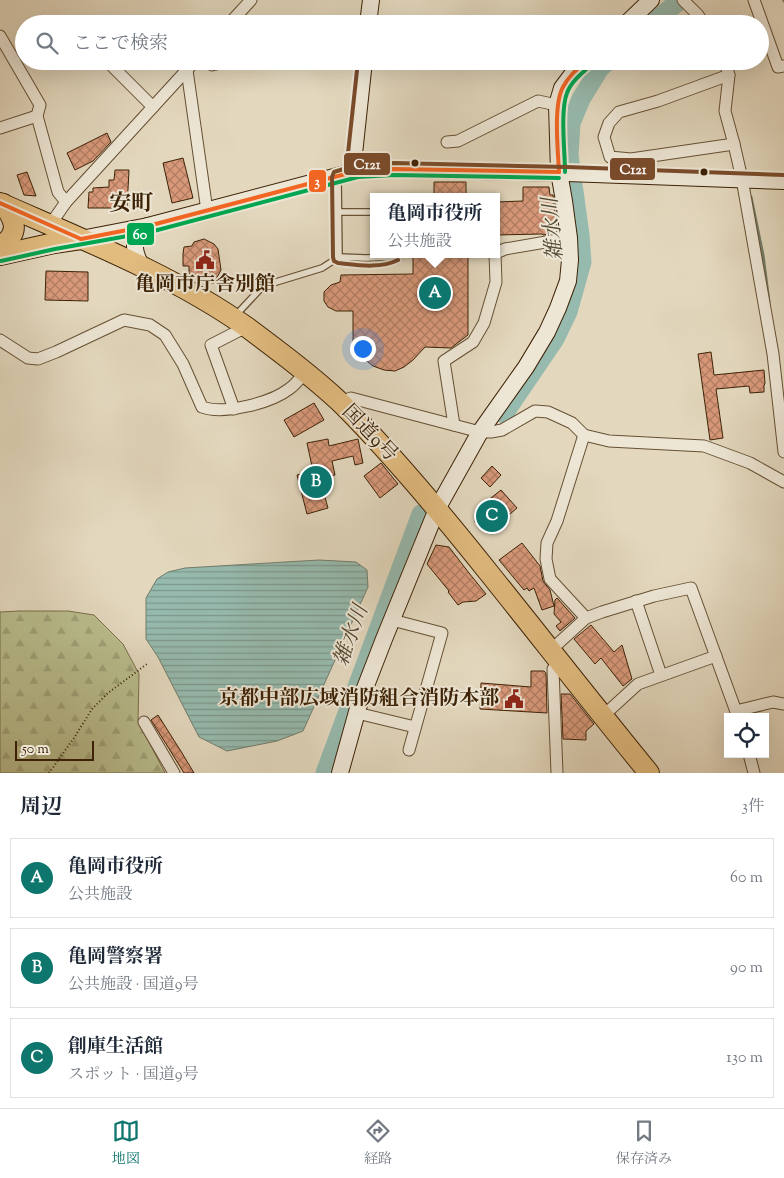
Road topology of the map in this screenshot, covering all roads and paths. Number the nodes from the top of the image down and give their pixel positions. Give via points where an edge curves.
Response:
1 (251, 0) edge
2 (371, 0) edge
3 (683, 0) edge
4 (754, 0) edge
5 (649, 1) edge
6 (237, 15) edge
7 (369, 15) edge
8 (635, 15) edge
9 (698, 15) edge
10 (759, 15) edge
11 (0, 36) edge
12 (769, 42) edge
13 (15, 62) edge
14 (784, 66) edge
15 (20, 70) edge
16 (115, 70) edge
17 (187, 70) joint
18 (363, 70) edge
19 (576, 70) edge
20 (728, 70) edge
21 (729, 75) junction
22 (557, 105) junction
23 (153, 107) junction
24 (37, 116) junction
25 (0, 128) edge
26 (447, 142) dead end
27 (734, 144) junction
28 (357, 171) junction
29 (563, 172) junction
30 (338, 177) junction
31 (742, 179) junction
32 (784, 180) edge
33 (66, 202) junction
34 (1, 203) edge
35 (206, 211) junction
36 (339, 212) junction
37 (370, 212) edge
38 (50, 225) junction
39 (148, 226) junction
40 (569, 238) junction
41 (81, 239) junction
42 (0, 247) edge
43 (500, 252) edge
44 (0, 255) edge
45 (339, 257) junction
46 (370, 258) edge
47 (370, 258) edge
48 (390, 258) edge
49 (496, 258) edge
50 (141, 266) junction
51 (240, 323) junction
52 (0, 340) edge
53 (306, 372) junction
54 (340, 402) junction
55 (234, 409) junction
56 (454, 425) junction
57 (480, 432) junction
58 (584, 436) junction
59 (784, 452) edge
60 (784, 482) edge
61 (438, 509) junction
62 (636, 601) junction
63 (586, 618) junction
64 (392, 620) junction
65 (555, 656) junction
66 (716, 656) junction
67 (147, 664) dead end
68 (661, 675) junction
69 (784, 704) edge
70 (357, 713) junction
71 (737, 713) edge
72 (740, 713) edge
73 (603, 716) junction
74 (144, 722) dead end
75 (416, 727) junction
76 (409, 750) dead end
77 (750, 758) edge
78 (49, 773) edge
79 (174, 773) edge
80 (340, 773) edge
81 (557, 773) edge
82 (649, 773) edge
83 (754, 773) edge

1 - 6 street
2 - 7 street
3 - 9 street
4 - 10 street
5 - 8 street
11 - 13 street
12 - 14 street via 778,67
15 - 24 street via 40,105
16 - 23 street
17 - 23 street
17 - 35 street
18 - 28 street via 354,154
19 - 22 street via 562,88
20 - 21 street
21 - 27 street via 725,111
21 - 27 street via 619,112 609,123 604,137 610,156 631,159
22 - 26 street via 538,101 458,141
22 - 29 street
23 - 33 street
24 - 25 street
24 - 33 street via 58,192
27 - 31 street
28 - 29 street
28 - 30 street
29 - 31 street
29 - 40 street
30 - 35 street
30 - 36 lane
31 - 32 street
31 - 59 street via 773,354
33 - 38 street
34 - 38 highway, 国道9号
34 - 42 highway via 14,226 8,241
35 - 39 street
36 - 37 lane
36 - 45 lane
38 - 41 highway, 国道9号
39 - 41 street
39 - 50 street via 137,238 135,246
40 - 43 street
40 - 57 street via 568,280 550,324 526,367
41 - 44 highway
41 - 50 highway, 国道9号
45 - 47 lane
45 - 51 lane via 322,268 263,286
46 - 48 lane
49 - 56 street via 496,282 484,323 473,342 444,361
50 - 51 highway, 国道9号
51 - 53 highway, 国道9号
51 - 55 street via 211,345
52 - 55 street via 28,358 38,359 124,320 150,325 165,335 183,364 202,407 208,410
53 - 54 highway, 国道9号
53 - 55 street via 289,389 271,399
54 - 56 street via 351,398
54 - 61 highway, 国道9号
56 - 57 street
57 - 58 street via 502,430 536,411 548,412 572,423
57 - 61 street
58 - 60 street via 704,446 750,463
58 - 63 street via 557,521 547,542 546,559 550,579
61 - 64 street
61 - 65 highway, 国道9号
62 - 63 street
62 - 66 street via 691,588
62 - 68 street
63 - 65 street
64 - 70 street
64 - 75 street via 442,633
65 - 73 highway, 国道9号
65 - 81 street
66 - 68 street
66 - 71 street
67 - 78 path via 92,709
68 - 73 street via 638,684
69 - 72 street via 773,702
70 - 75 street
70 - 80 street
73 - 82 highway, 国道9号
74 - 79 street
75 - 76 street
77 - 83 street

